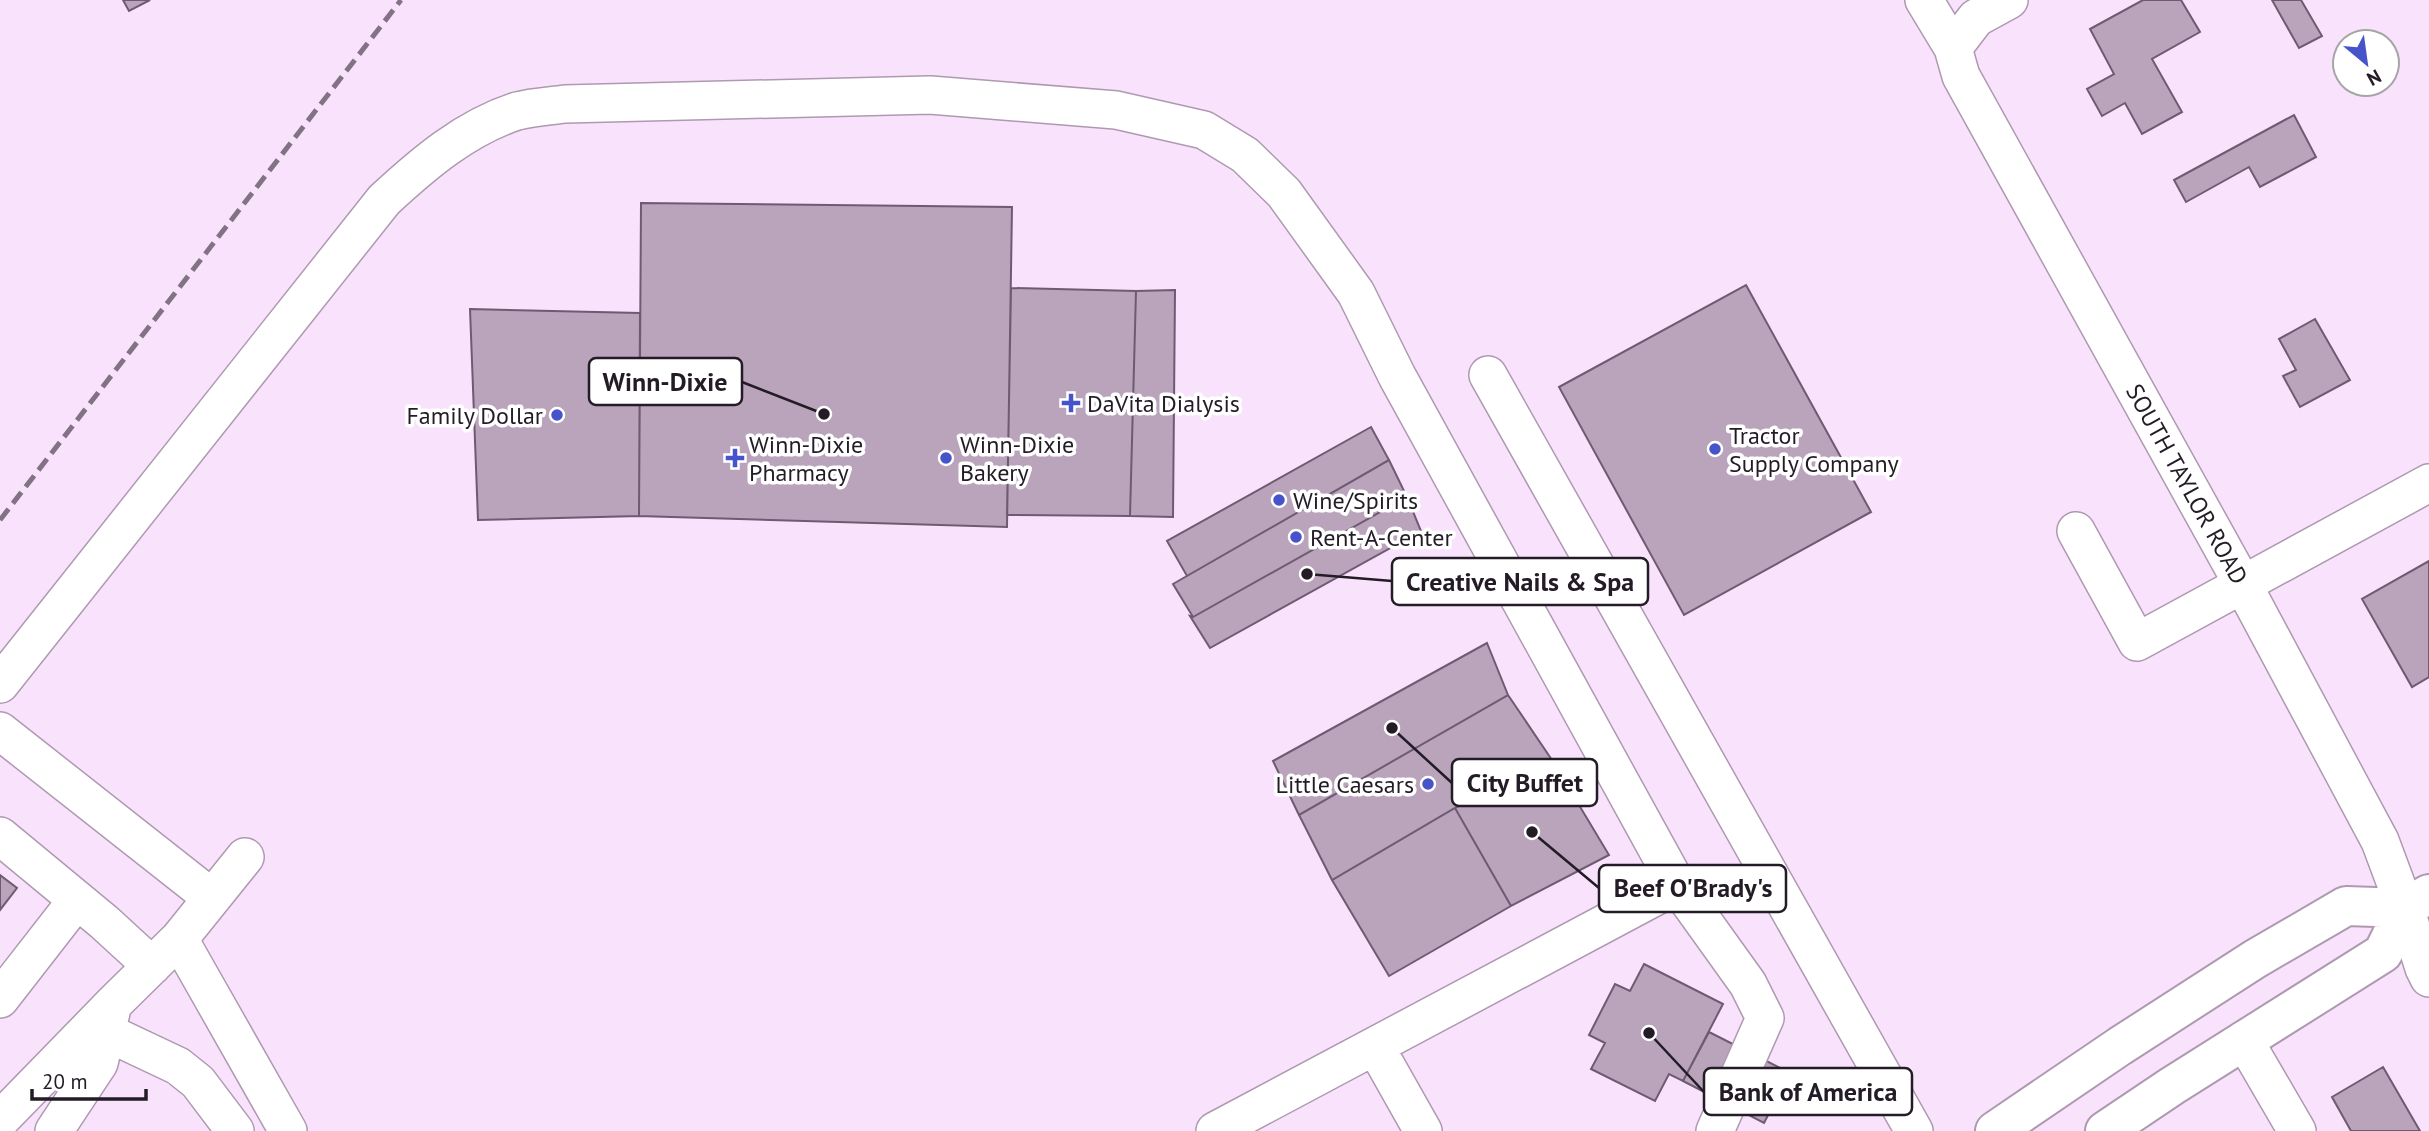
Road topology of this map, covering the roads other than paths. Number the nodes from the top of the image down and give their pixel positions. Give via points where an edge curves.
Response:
1 (1924, 0) edge
2 (2010, 0) edge
3 (1953, 48) junction
4 (1488, 374) dead end
5 (2429, 483) edge
6 (2077, 531) dead end
7 (2242, 583) junction
8 (0, 684) edge
9 (0, 731) edge
10 (0, 836) edge
11 (244, 857) dead end
12 (1677, 885) junction
13 (212, 898) junction
14 (77, 900) junction
15 (2417, 901) edge
16 (179, 940) junction
17 (152, 966) junction
18 (2429, 978) edge
19 (0, 999) edge
20 (110, 1018) junction
21 (2245, 1041) junction
22 (1375, 1046) junction
23 (3, 1111) edge
24 (1421, 1130) edge
25 (54, 1131) edge
26 (235, 1131) edge
27 (288, 1131) edge
28 (1215, 1131) edge
29 (1714, 1131) edge
30 (1914, 1131) edge
31 (1995, 1131) edge
32 (2105, 1131) edge
33 (2297, 1131) edge

1 - 3 street, SOUTH TAYLOR ROAD
2 - 3 street via 1976,18
3 - 7 street, SOUTH TAYLOR ROAD via 1961,76
4 - 30 street
5 - 7 street
6 - 7 street via 2137,642
7 - 15 street, SOUTH TAYLOR ROAD
8 - 12 street via 384,200 468,132 519,111 565,104 929,95 1116,110 1204,130 1245,155 1284,193 1356,293 1397,376
9 - 13 street
10 - 14 street
11 - 13 street
12 - 22 street
12 - 29 street via 1748,984 1765,1018
13 - 16 street
14 - 17 street
14 - 19 street
15 - 18 street, SOUTH TAYLOR ROAD
15 - 21 main road via 2383,953
15 - 31 main road via 2346,906 2255,959
16 - 17 street
16 - 27 street
17 - 20 street
20 - 23 street
20 - 25 street via 99,1063
20 - 26 street via 198,1082
21 - 32 main road
21 - 33 street
22 - 24 street
22 - 28 street

